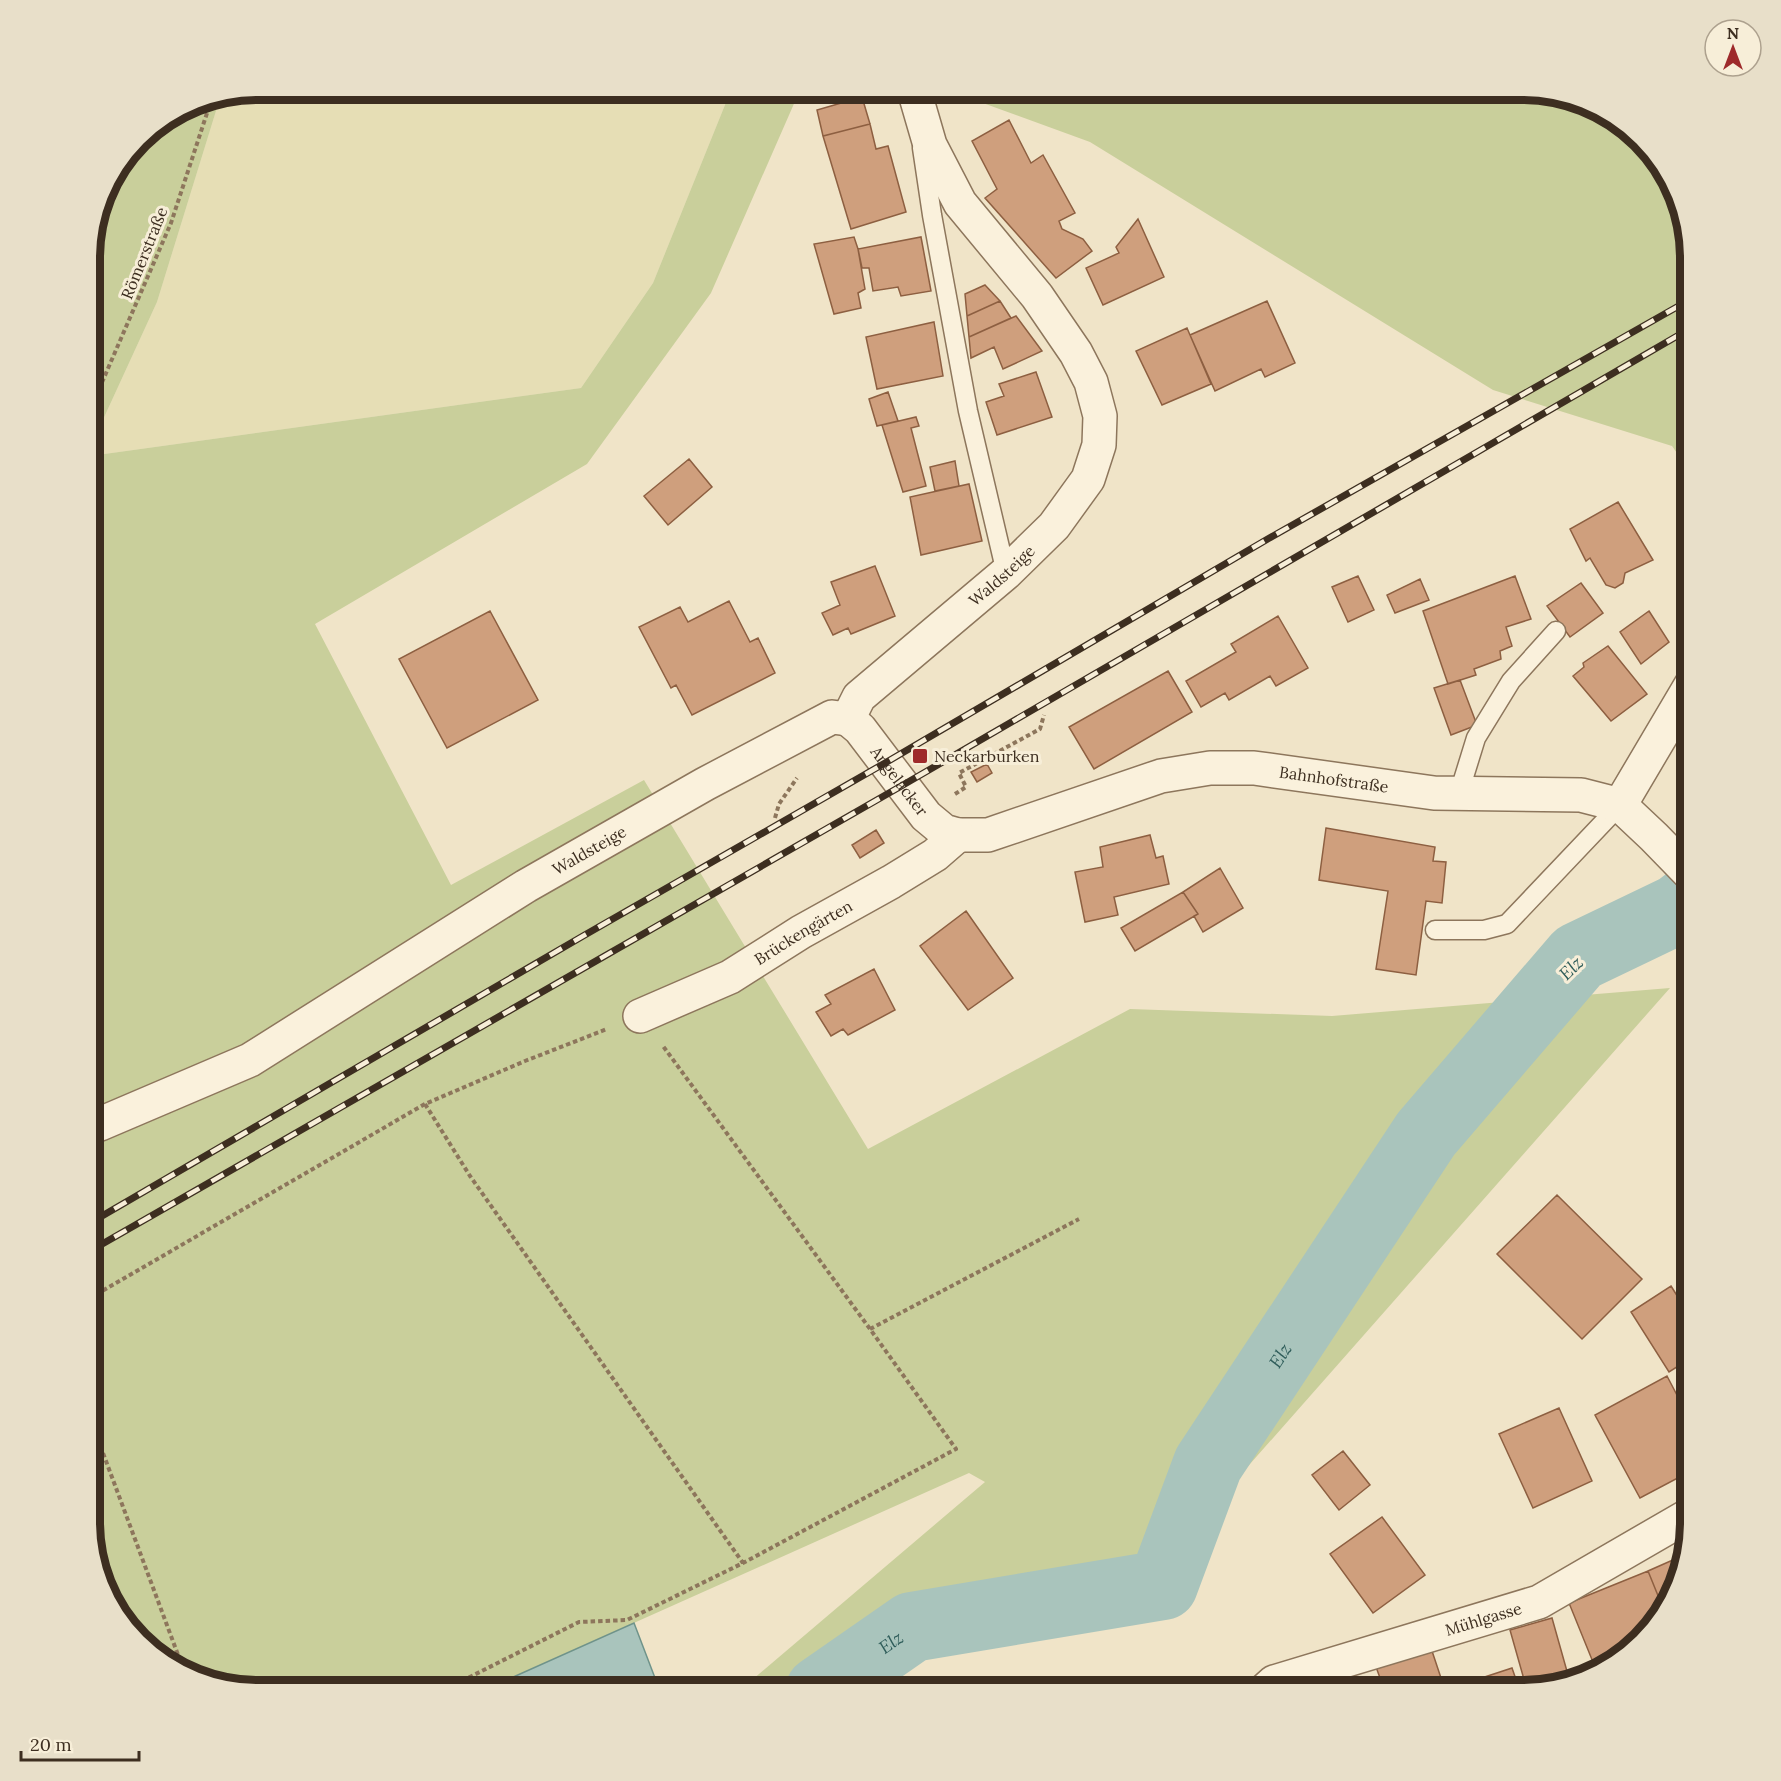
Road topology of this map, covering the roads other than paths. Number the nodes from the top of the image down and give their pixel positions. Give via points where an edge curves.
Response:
1 (916, 101) edge
2 (917, 101) edge
3 (1006, 573) junction
4 (1557, 631) dead end
5 (1680, 704) edge
6 (848, 719) junction
7 (1459, 793) junction
8 (1620, 805) junction
9 (958, 835) junction
10 (1680, 863) edge
11 (1435, 930) dead end
12 (640, 1016) road end
13 (100, 1124) edge
14 (1680, 1520) edge
15 (1281, 1680) edge

1 - 3 lane via 966,400
2 - 3 street, Waldsteige via 930,146 960,203 1037,296 1076,353 1091,382 1100,416 1099,445 1088,479 1054,526
3 - 6 street, Waldsteige via 859,697
4 - 7 lane via 1511,681 1476,738
5 - 8 street
6 - 9 street, Angeläcker via 860,729 926,816 944,831
6 - 13 street, Waldsteige via 832,717 526,886 250,1060
7 - 8 street, Bahnhofstraße via 1581,795
7 - 9 street, Bahnhofstraße via 1434,793 1254,768 1210,768 1161,776 988,835
8 - 10 street, Bahnhofstraße
8 - 11 lane via 1507,924 1484,930
9 - 12 street, Brückengärten via 935,855 730,977
14 - 15 street, Mühlgasse via 1539,1602

